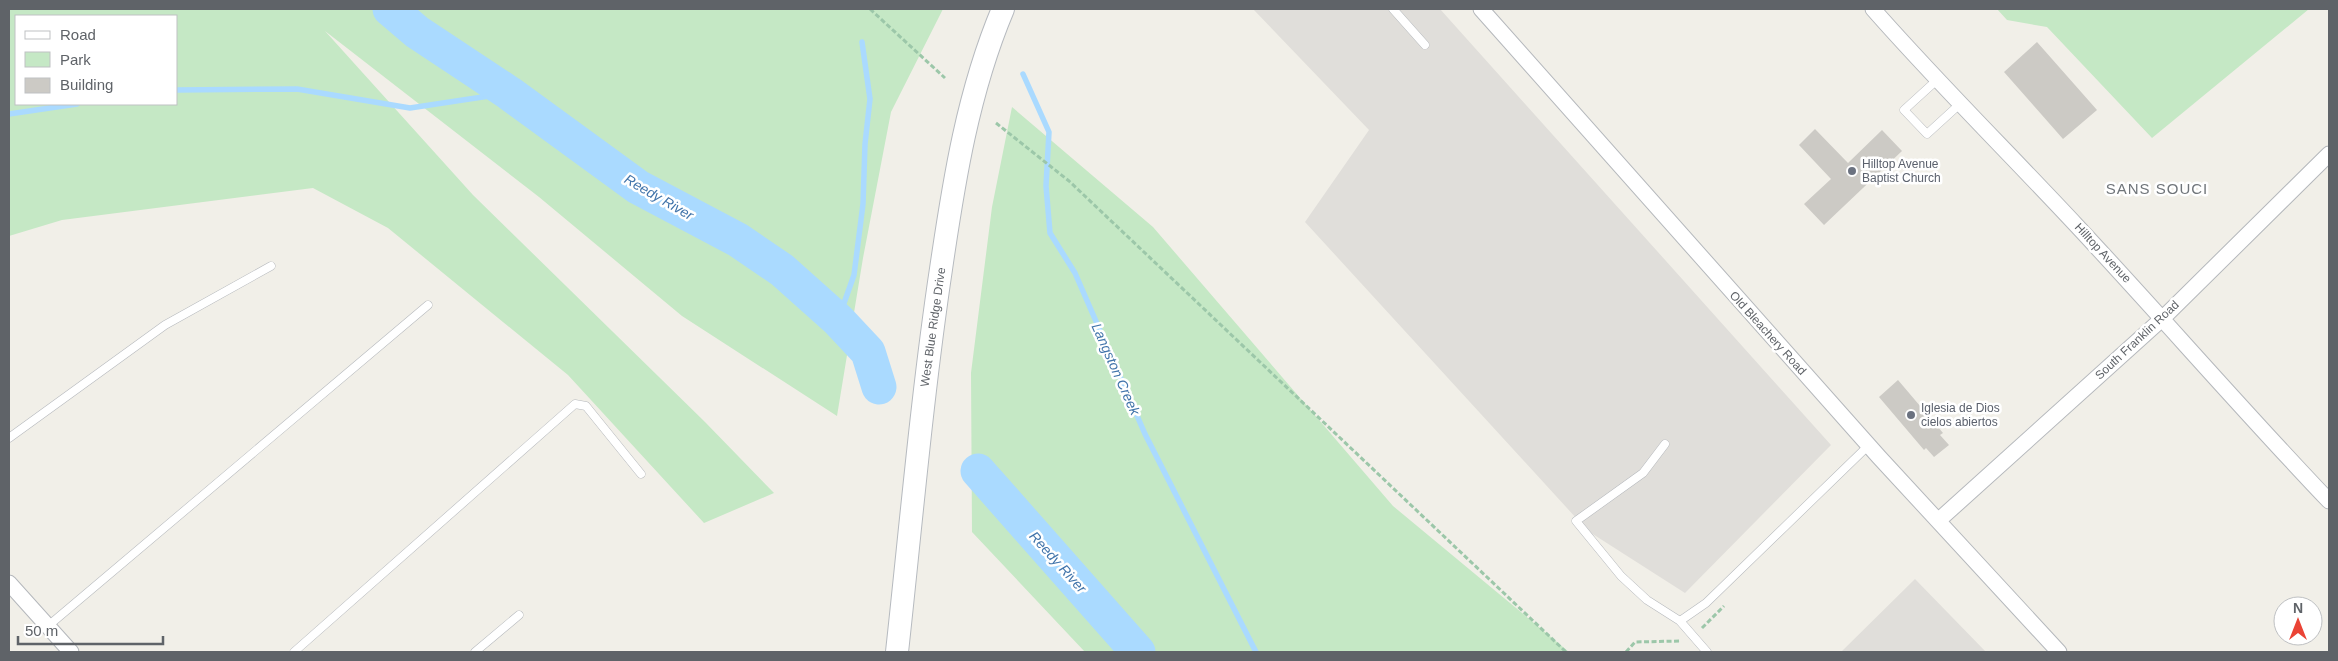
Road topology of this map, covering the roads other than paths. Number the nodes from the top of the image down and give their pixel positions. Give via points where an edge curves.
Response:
1 (1003, 9) edge
2 (1393, 9) edge
3 (1481, 9) edge
4 (1873, 9) edge
5 (1425, 45) dead end
6 (1938, 79) junction
7 (1961, 103) junction
8 (2329, 154) edge
9 (272, 266) dead end
10 (428, 305) dead end
11 (2163, 318) junction
12 (9, 438) edge
13 (1665, 444) dead end
14 (1869, 445) junction
15 (641, 474) dead end
16 (2329, 501) edge
17 (1939, 520) junction
18 (9, 583) edge
19 (519, 615) dead end
20 (1680, 621) junction
21 (48, 626) junction
22 (71, 652) edge
23 (294, 652) edge
24 (475, 652) edge
25 (897, 652) edge
26 (1707, 652) edge
27 (2059, 652) edge

1 - 25 main road, West Blue Ridge Drive via 978,80 961,145 929,351
2 - 5 lane
3 - 14 street, Old Bleachery Road
4 - 6 street, Hilltop Avenue
6 - 7 street, Hilltop Avenue
6 - 7 lane via 1904,110 1927,134
7 - 11 street, Hilltop Avenue
8 - 11 street, South Franklin Road
9 - 12 lane via 166,325
10 - 21 lane
11 - 16 street, Hilltop Avenue
11 - 17 street, South Franklin Road
13 - 20 lane via 1643,473 1576,521 1621,576 1647,600
14 - 17 street, Old Bleachery Road
14 - 20 lane via 1706,603
15 - 23 lane via 586,406 575,404
17 - 27 street, Old Bleachery Road
18 - 21 street
19 - 24 lane
20 - 26 lane
21 - 22 street

